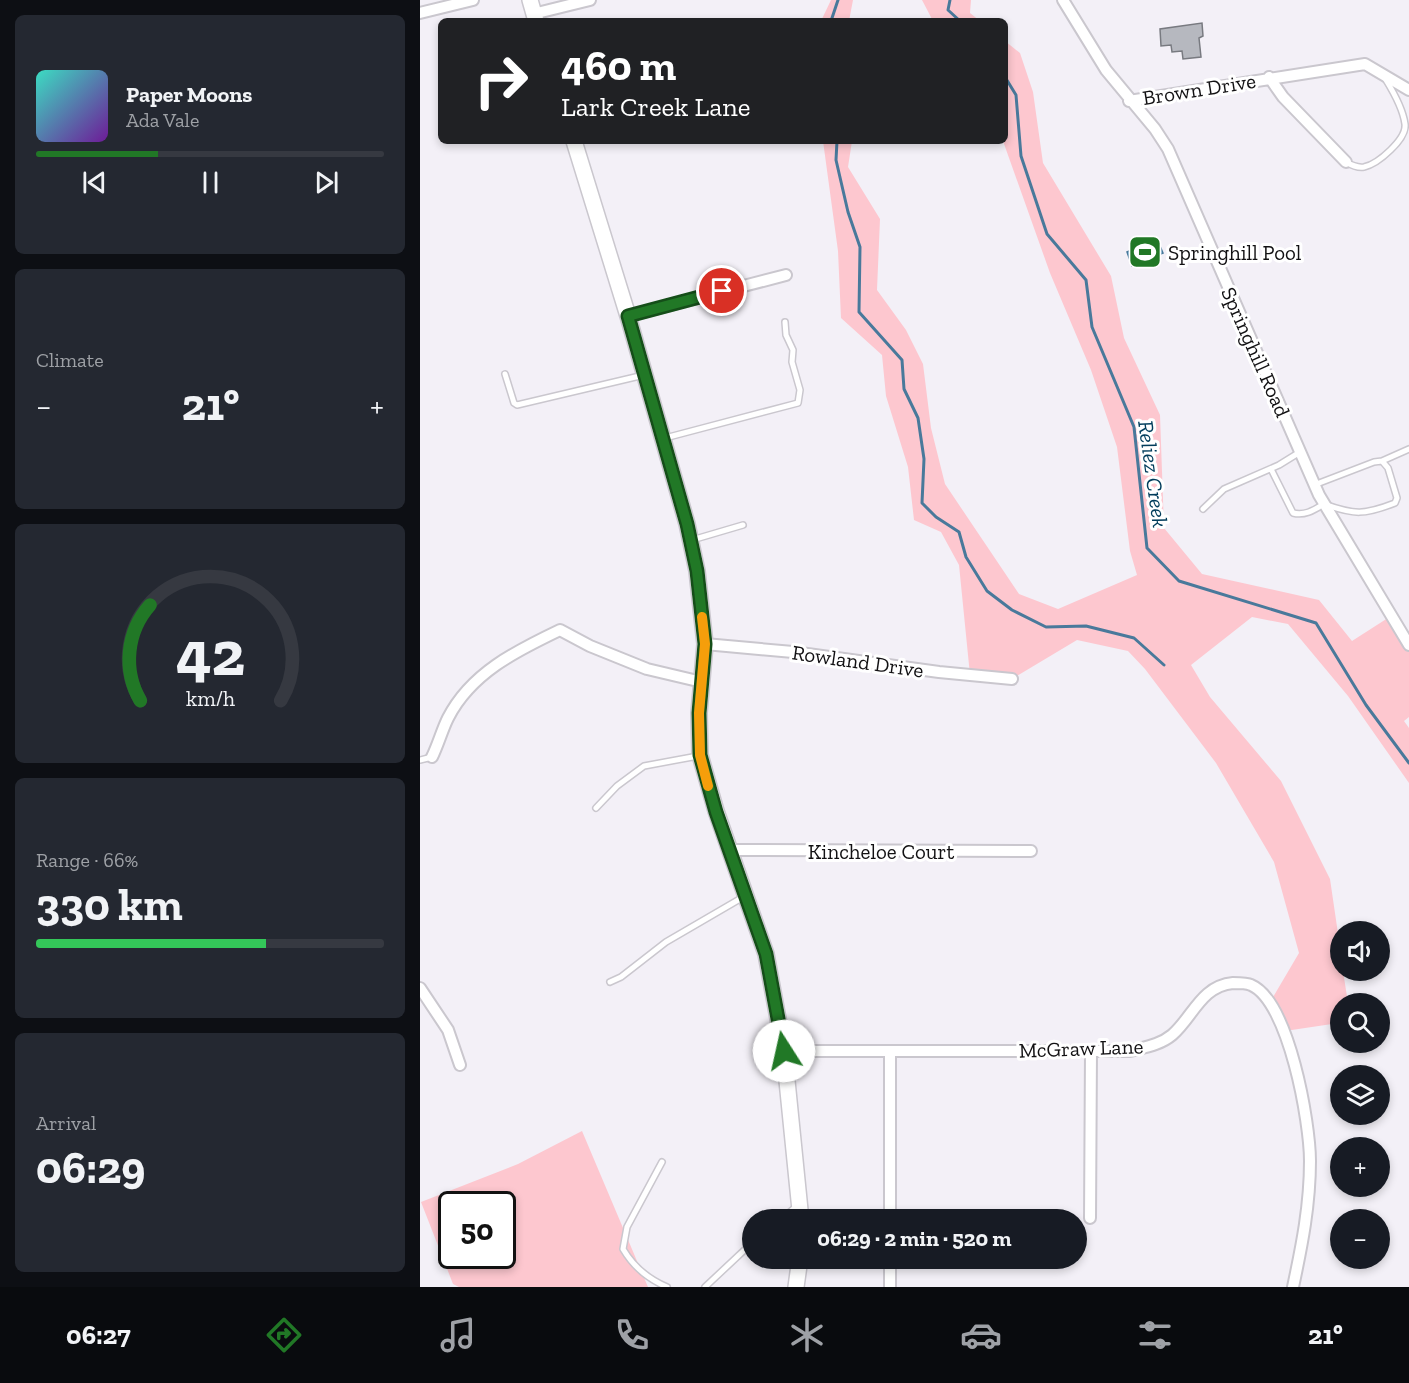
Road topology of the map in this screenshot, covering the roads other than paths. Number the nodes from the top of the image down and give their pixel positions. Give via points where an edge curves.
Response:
1 (473, 0) edge
2 (590, 0) edge
3 (1064, 0) edge
4 (533, 12) edge
5 (420, 13) edge
6 (1382, 74) junction
7 (1269, 77) junction
8 (1409, 90) edge
9 (1129, 100) junction
10 (575, 144) edge
11 (1346, 162) joint
12 (786, 275) dead end
13 (628, 316) junction
14 (785, 322) dead end
15 (505, 374) dead end
16 (646, 375) junction
17 (663, 438) junction
18 (1409, 449) edge
19 (1300, 452) junction
20 (1382, 461) junction
21 (1271, 469) junction
22 (1314, 485) junction
23 (1324, 504) junction
24 (1203, 509) dead end
25 (743, 525) dead end
26 (690, 540) junction
27 (705, 644) junction
28 (1409, 645) edge
29 (1012, 679) dead end
30 (702, 682) junction
31 (700, 755) junction
32 (432, 757) joint
33 (420, 760) edge
34 (596, 808) dead end
35 (730, 850) junction
36 (1031, 851) dead end
37 (746, 895) junction
38 (610, 982) dead end
39 (420, 988) edge
40 (784, 1051) junction
41 (890, 1051) junction
42 (1091, 1051) junction
43 (460, 1065) dead end
44 (662, 1162) dead end
45 (800, 1204) junction
46 (794, 1209) edge
47 (800, 1209) edge
48 (890, 1209) edge
49 (1090, 1218) dead end
50 (742, 1253) edge
51 (798, 1269) edge
52 (890, 1269) edge
53 (667, 1287) edge
54 (705, 1287) edge
55 (796, 1287) edge
56 (890, 1287) edge
57 (1293, 1287) edge

1 - 5 street
2 - 4 street
3 - 9 street, Springhill Road
6 - 7 street, Brown Drive via 1365,63
6 - 8 street, Brown Drive
6 - 11 lane via 1395,95 1406,126 1404,132 1390,151 1373,163 1358,167
7 - 9 street, Brown Drive
7 - 11 street, Brown Drive via 1283,97
9 - 19 street, Springhill Road via 1168,149
10 - 13 main road
12 - 13 street
13 - 16 main road
14 - 17 lane via 800,390 798,403
15 - 16 lane via 517,405
16 - 17 main road
17 - 26 main road
18 - 20 lane
19 - 21 lane
19 - 22 street, Springhill Road
20 - 22 lane
20 - 23 lane via 1388,468 1395,503 1354,513
21 - 23 lane via 1293,513 1310,512
21 - 24 lane via 1224,489
22 - 23 street, Springhill Road
23 - 28 street, Springhill Road
25 - 26 lane
26 - 27 main road
27 - 29 street, Rowland Drive
27 - 30 main road
30 - 31 main road
30 - 32 street via 647,669 560,630 489,669 464,694 448,718
31 - 34 lane via 644,766 616,786
31 - 35 main road
32 - 33 lane
35 - 36 street, Kincheloe Court
35 - 37 main road
37 - 38 lane via 666,942
37 - 40 main road via 766,954
39 - 43 street via 447,1030
40 - 41 street, McGraw Lane
40 - 45 main road
41 - 42 street, McGraw Lane
41 - 48 street
42 - 49 street
42 - 57 street, McGraw Lane via 1130,1051 1157,1045 1173,1035 1215,988 1232,983 1250,985 1265,996 1285,1031 1304,1096 1310,1160 1305,1232
44 - 53 lane via 627,1227 623,1249 646,1275
45 - 46 lane
45 - 47 main road
50 - 54 lane
51 - 55 main road
52 - 56 street

